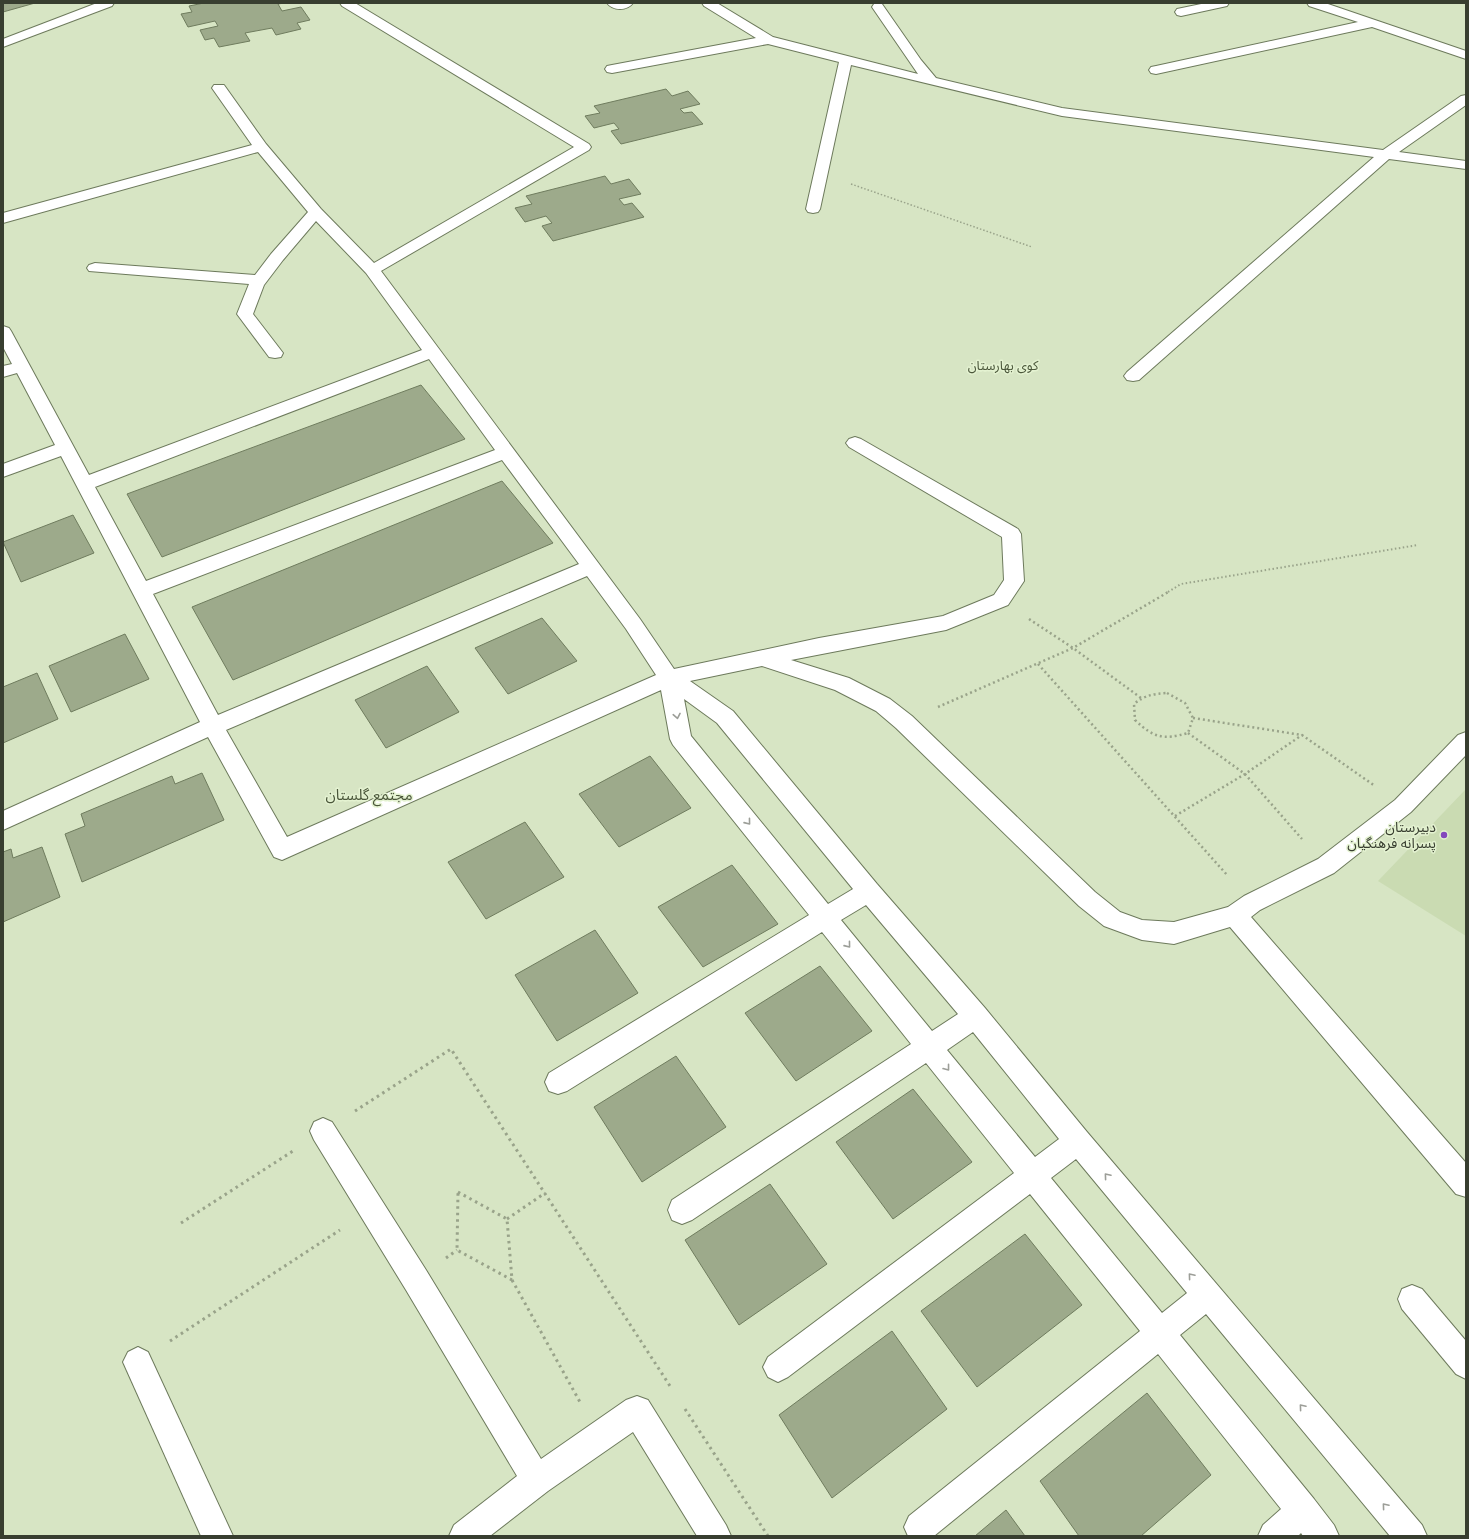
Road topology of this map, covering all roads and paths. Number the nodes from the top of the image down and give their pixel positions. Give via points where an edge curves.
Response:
1 (108, 3) edge
2 (346, 3) edge
3 (613, 3) edge
4 (627, 3) edge
5 (708, 3) edge
6 (1223, 3) edge
7 (1313, 3) edge
8 (878, 7) dead end
9 (1181, 12) dead end
10 (1373, 23) junction
11 (768, 40) junction
12 (3, 43) edge
13 (1466, 55) edge
14 (846, 60) junction
15 (612, 69) dead end
16 (1156, 70) dead end
17 (931, 82) junction
18 (218, 88) dead end
19 (1466, 99) edge
20 (261, 147) junction
21 (1386, 154) junction
22 (1466, 165) edge
23 (822, 174) junction
24 (813, 209) dead end
25 (316, 212) junction
26 (3, 218) edge
27 (1032, 247) dead end
28 (94, 268) dead end
29 (372, 270) junction
30 (260, 280) junction
31 (3, 331) edge
32 (432, 352) junction
33 (275, 353) dead end
34 (12, 369) edge
35 (1133, 376) dead end
36 (855, 443) dead end
37 (65, 448) junction
38 (506, 452) junction
39 (3, 471) edge
40 (84, 484) junction
41 (1418, 545) dead end
42 (591, 567) junction
43 (141, 591) junction
44 (1000, 600) junction
45 (1073, 648) junction
46 (761, 658) junction
47 (1038, 664) junction
48 (669, 678) junction
49 (1141, 698) junction
50 (1193, 718) junction
51 (904, 722) junction
52 (213, 726) junction
53 (1188, 733) junction
54 (1302, 735) junction
55 (1466, 741) edge
56 (1246, 774) junction
57 (1403, 806) junction
58 (1174, 816) junction
59 (3, 821) edge
60 (1326, 866) junction
61 (869, 891) junction
62 (1243, 909) junction
63 (825, 918) junction
64 (976, 1016) junction
65 (930, 1046) junction
66 (558, 1082) dead end
67 (323, 1131) junction
68 (1078, 1141) junction
69 (1032, 1176) junction
70 (1466, 1184) edge
71 (545, 1193) junction
72 (372, 1209) junction
73 (682, 1210) dead end
74 (507, 1219) junction
75 (181, 1223) dead end
76 (512, 1280) junction
77 (1207, 1296) junction
78 (1412, 1299) dead end
79 (1160, 1334) junction
80 (138, 1362) joint
81 (1466, 1364) edge
82 (778, 1367) dead end
83 (674, 1391) dead end
84 (682, 1404) dead end
85 (600, 1437) junction
86 (537, 1480) junction
87 (1303, 1510) junction
88 (920, 1527) dead end
89 (217, 1536) edge
90 (465, 1536) edge
91 (715, 1536) edge
92 (768, 1536) edge
93 (1274, 1536) edge
94 (1323, 1536) edge
95 (1411, 1536) edge

1 - 12 street
2 - 29 street via 584,147
3 - 4 street via 617,6
5 - 11 street
6 - 9 street
7 - 10 street
8 - 17 street
10 - 13 street
10 - 16 street
11 - 14 street
11 - 15 street
14 - 17 street
14 - 23 street
17 - 21 street via 1062,112
18 - 20 street
19 - 21 street
20 - 25 street
20 - 26 street
21 - 22 street
21 - 35 street
23 - 24 street
23 - 27 path
25 - 29 street
25 - 30 street
28 - 30 street
29 - 32 street
30 - 33 street via 245,314
31 - 34 street
32 - 38 street
32 - 40 street
34 - 37 street
36 - 44 street via 1012,534 1014,581
37 - 39 street
37 - 40 street
38 - 42 street
38 - 43 street
40 - 43 street
41 - 45 path via 1182,584
42 - 48 street
42 - 52 street
43 - 52 street
44 - 45 path
44 - 46 street via 946,623
45 - 47 path
45 - 49 path
46 - 48 street
46 - 51 street via 842,684 883,705
47 - 51 path
47 - 58 path
48 - 52 street via 282,850
48 - 61 street via 725,716
48 -> 63 street via 681,739
49 - 50 path via 1147,694 1167,693 1185,703
49 - 53 path via 1134,704 1135,720 1148,734 1170,738
50 - 53 path
50 - 54 path
51 - 62 street via 1076,888 1112,919 1142,930 1174,933
52 - 59 street
53 - 56 path
54 - 56 path
54 - 57 path
55 - 57 street
56 - 58 path
56 - 60 path
57 - 60 street
58 - 62 path
60 - 62 street
61 - 63 street
61 - 64 street
62 - 70 street
63 -> 65 street
63 - 66 street
64 - 65 street
64 - 68 street
65 -> 69 street
65 - 73 street
67 - 71 path via 451,1049
67 - 72 street
67 - 75 path
68 - 69 street
77 -> 68 street
69 - 79 street
69 - 82 street
71 - 74 path
71 - 83 path
72 - 80 path
72 - 86 street
74 - 76 path
74 - 76 path via 458,1192 457,1250
76 - 85 path
77 - 79 street
95 -> 77 street
78 - 81 street
79 - 87 street
79 - 88 street
80 - 89 street
84 - 92 path
85 - 86 street
85 - 91 street via 637,1411
86 - 90 street
87 - 93 street
87 - 94 street

